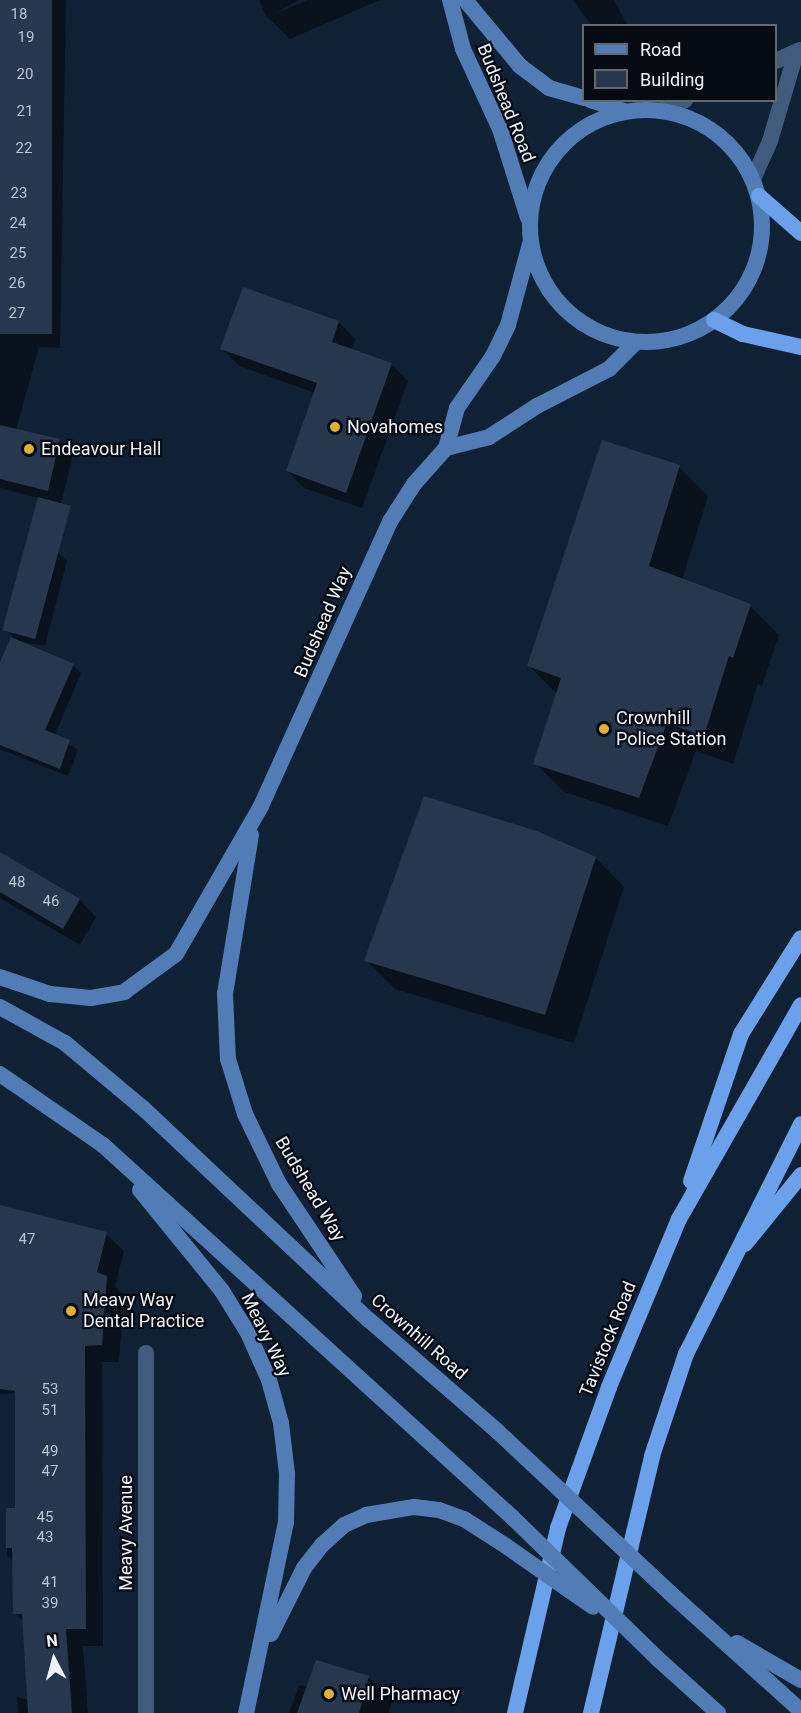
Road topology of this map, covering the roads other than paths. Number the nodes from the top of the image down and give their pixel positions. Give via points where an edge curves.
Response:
1 (450, 0) edge
2 (465, 0) edge
3 (798, 51) edge
4 (777, 61) edge
5 (582, 97) edge
6 (596, 102) edge
7 (680, 102) edge
8 (662, 110) junction
9 (624, 111) junction
10 (753, 179) junction
11 (759, 196) junction
12 (529, 219) junction
13 (801, 233) edge
14 (530, 244) junction
15 (714, 321) junction
16 (636, 342) junction
17 (801, 347) edge
18 (446, 448) junction
19 (253, 822) junction
20 (801, 938) edge
21 (0, 977) edge
22 (801, 1005) edge
23 (0, 1007) edge
24 (0, 1074) edge
25 (801, 1124) edge
26 (103, 1145) junction
27 (801, 1175) edge
28 (679, 1219) junction
29 (732, 1257) junction
30 (369, 1320) junction
31 (146, 1353) dead end
32 (710, 1628) junction
33 (635, 1637) junction
34 (261, 1654) junction
35 (801, 1680) edge
36 (801, 1711) edge
37 (146, 1713) edge
38 (246, 1713) edge
39 (515, 1713) edge
40 (591, 1713) edge
41 (718, 1713) edge

1 - 12 main road, Budshead Road via 463,49 500,129
2 - 5 main road, Budshead Road via 520,66 549,88
3 - 4 street
3 - 10 street via 770,141
6 - 9 main road
7 - 8 street
8 - 9 main road
8 - 10 main road via 708,128 731,146
9 - 12 main road via 587,125 557,149 537,181
10 - 11 main road
11 - 13 highway
11 - 15 main road via 763,231 756,265 739,296
12 - 14 main road
14 - 16 main road via 542,281 566,312 599,333
14 - 18 main road, Budshead Way via 508,325 493,356 457,408
15 - 16 main road via 677,338
15 - 17 highway via 743,334
16 - 18 main road via 609,369 537,406 489,437
18 - 19 main road, Budshead Way via 414,484 391,520
19 - 21 main road, Budshead Way via 176,954 124,992 91,998 50,994
19 - 30 main road, Budshead Way via 225,994 228,1059 245,1114 279,1184
20 - 28 highway via 741,1034
22 - 28 highway, Tavistock Road
23 - 30 main road, Crownhill Road via 65,1043 144,1109
24 - 26 main road
25 - 29 highway
26 - 33 main road, bridge via 513,1518
26 - 34 main road, Meavy Way via 222,1292 269,1380 281,1423 287,1474 286,1522
27 - 29 highway
28 - 39 highway, Tavistock Road via 609,1387 558,1528
29 - 40 highway via 686,1354 652,1456
30 - 32 main road, Crownhill Road, bridge via 497,1431
31 - 37 street, Meavy Avenue
32 - 35 main road
32 - 36 main road, Crownhill Road
33 - 34 main road, Meavy Way, bridge via 464,1519 414,1507 366,1515 344,1526 304,1568
33 - 41 main road, bridge
34 - 38 main road, Meavy Way

